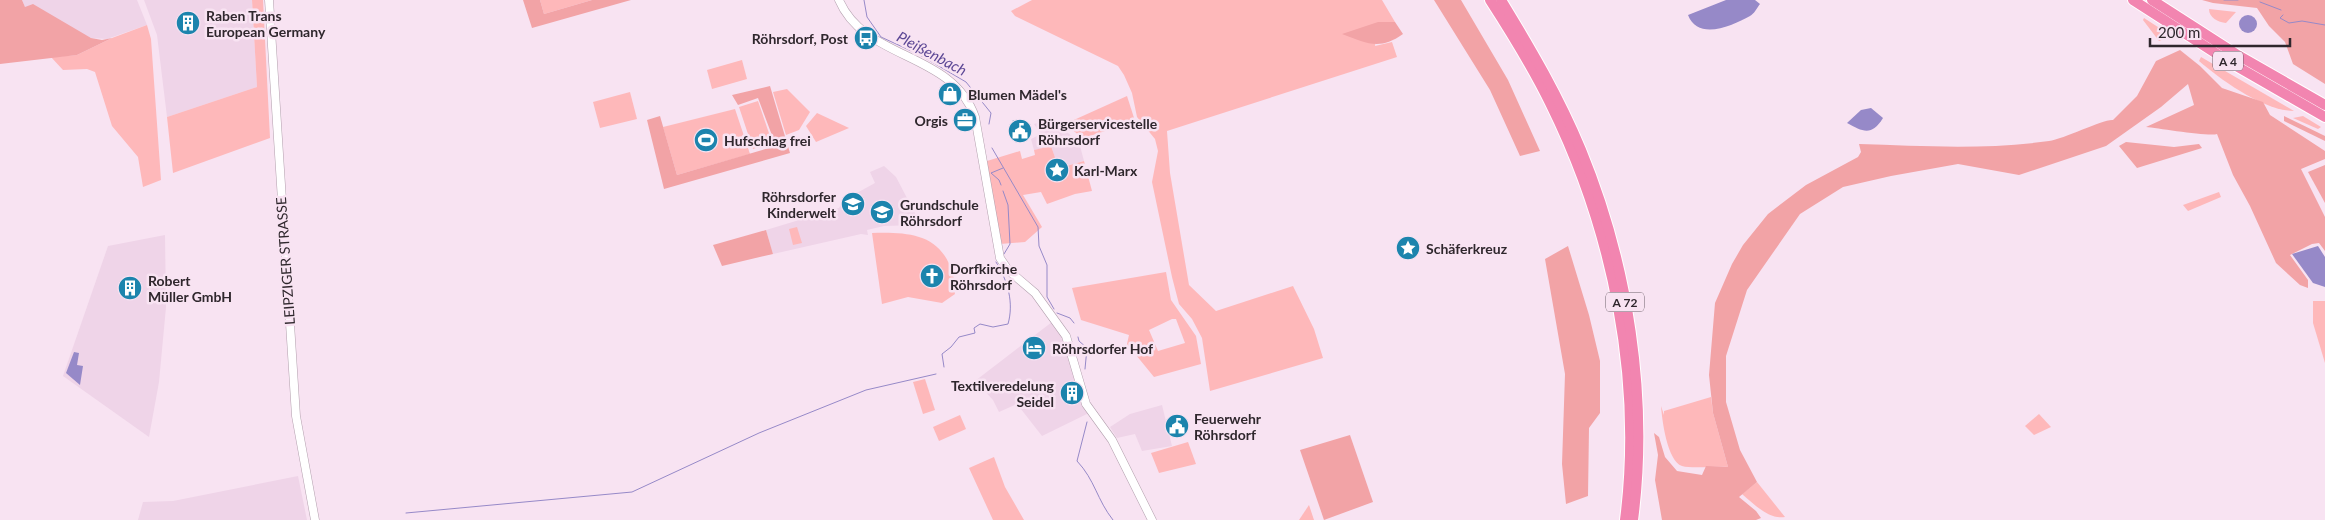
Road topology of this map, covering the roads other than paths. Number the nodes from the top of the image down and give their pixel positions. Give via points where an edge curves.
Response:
1 (268, 0) edge
2 (838, 0) edge
3 (1490, 0) edge
4 (1501, 0) edge
5 (2133, 0) edge
6 (2152, 0) edge
7 (2325, 105) edge
8 (2325, 118) edge
9 (315, 520) edge
10 (1152, 520) edge
11 (1625, 520) edge
12 (1634, 520) edge

1 - 9 street, LEIPZIGER STRASSE via 296,416
2 - 10 street via 848,18 868,36 943,75 971,105 1000,258 1008,270 1035,293 1066,336 1086,404 1112,440
3 - 11 highway, A 72 via 1551,105 1598,225 1614,290 1625,361 1629,436
4 - 12 highway, A 72 via 1539,63 1572,130 1594,184 1613,249 1634,362 1638,434
5 - 8 highway, A 4
6 - 7 highway, A 4 via 2236,54

